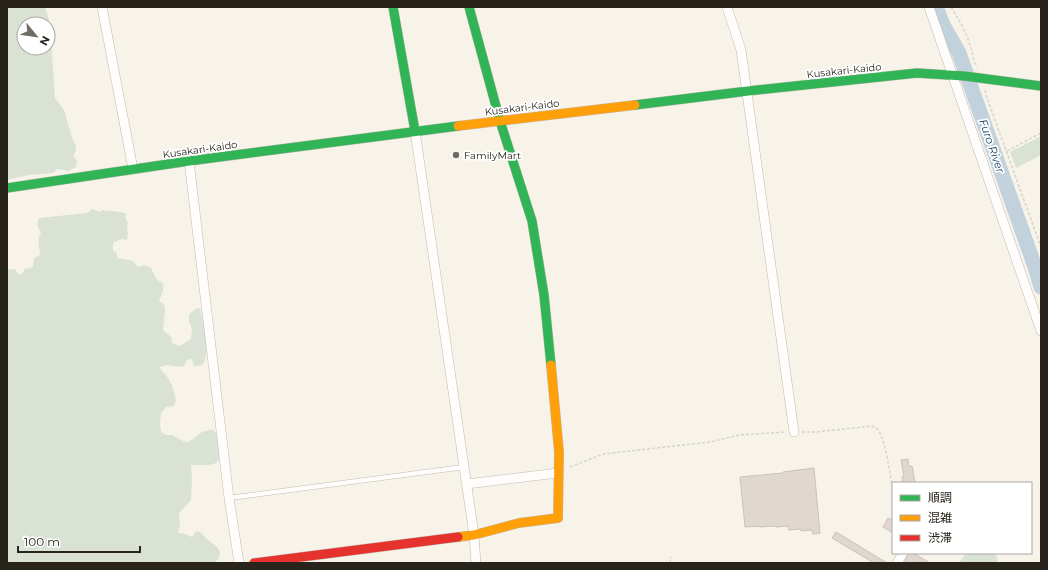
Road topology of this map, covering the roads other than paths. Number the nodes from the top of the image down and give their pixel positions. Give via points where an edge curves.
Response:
1 (102, 7) edge
2 (393, 7) edge
3 (469, 7) edge
4 (727, 7) edge
5 (929, 7) edge
6 (955, 75) junction
7 (1041, 86) edge
8 (748, 91) junction
9 (500, 121) junction
10 (415, 131) junction
11 (189, 161) junction
12 (133, 169) junction
13 (7, 188) edge
14 (1041, 331) edge
15 (794, 432) road end
16 (464, 468) junction
17 (558, 472) junction
18 (467, 484) junction
19 (229, 498) junction
20 (474, 535) junction
21 (902, 554) edge
22 (239, 563) edge
23 (254, 563) edge
24 (476, 563) edge
25 (896, 563) edge

1 - 12 street
2 - 10 street
3 - 9 street
4 - 8 street via 741,50
5 - 6 street
6 - 7 street, Kusakari-Kaido
6 - 8 street, Kusakari-Kaido via 917,73
6 - 14 street
8 - 9 street, Kusakari-Kaido
8 - 15 street
9 - 10 street, Kusakari-Kaido
9 - 17 street via 532,221 544,295 559,452
10 - 11 street, Kusakari-Kaido
10 - 16 street
11 - 12 street, Kusakari-Kaido
11 - 19 street
12 - 13 street, Kusakari-Kaido
16 - 18 street
16 - 19 lane
17 - 18 street
17 - 20 street via 558,518 519,523
18 - 20 street
19 - 22 street
20 - 23 street
20 - 24 street
21 - 25 street

